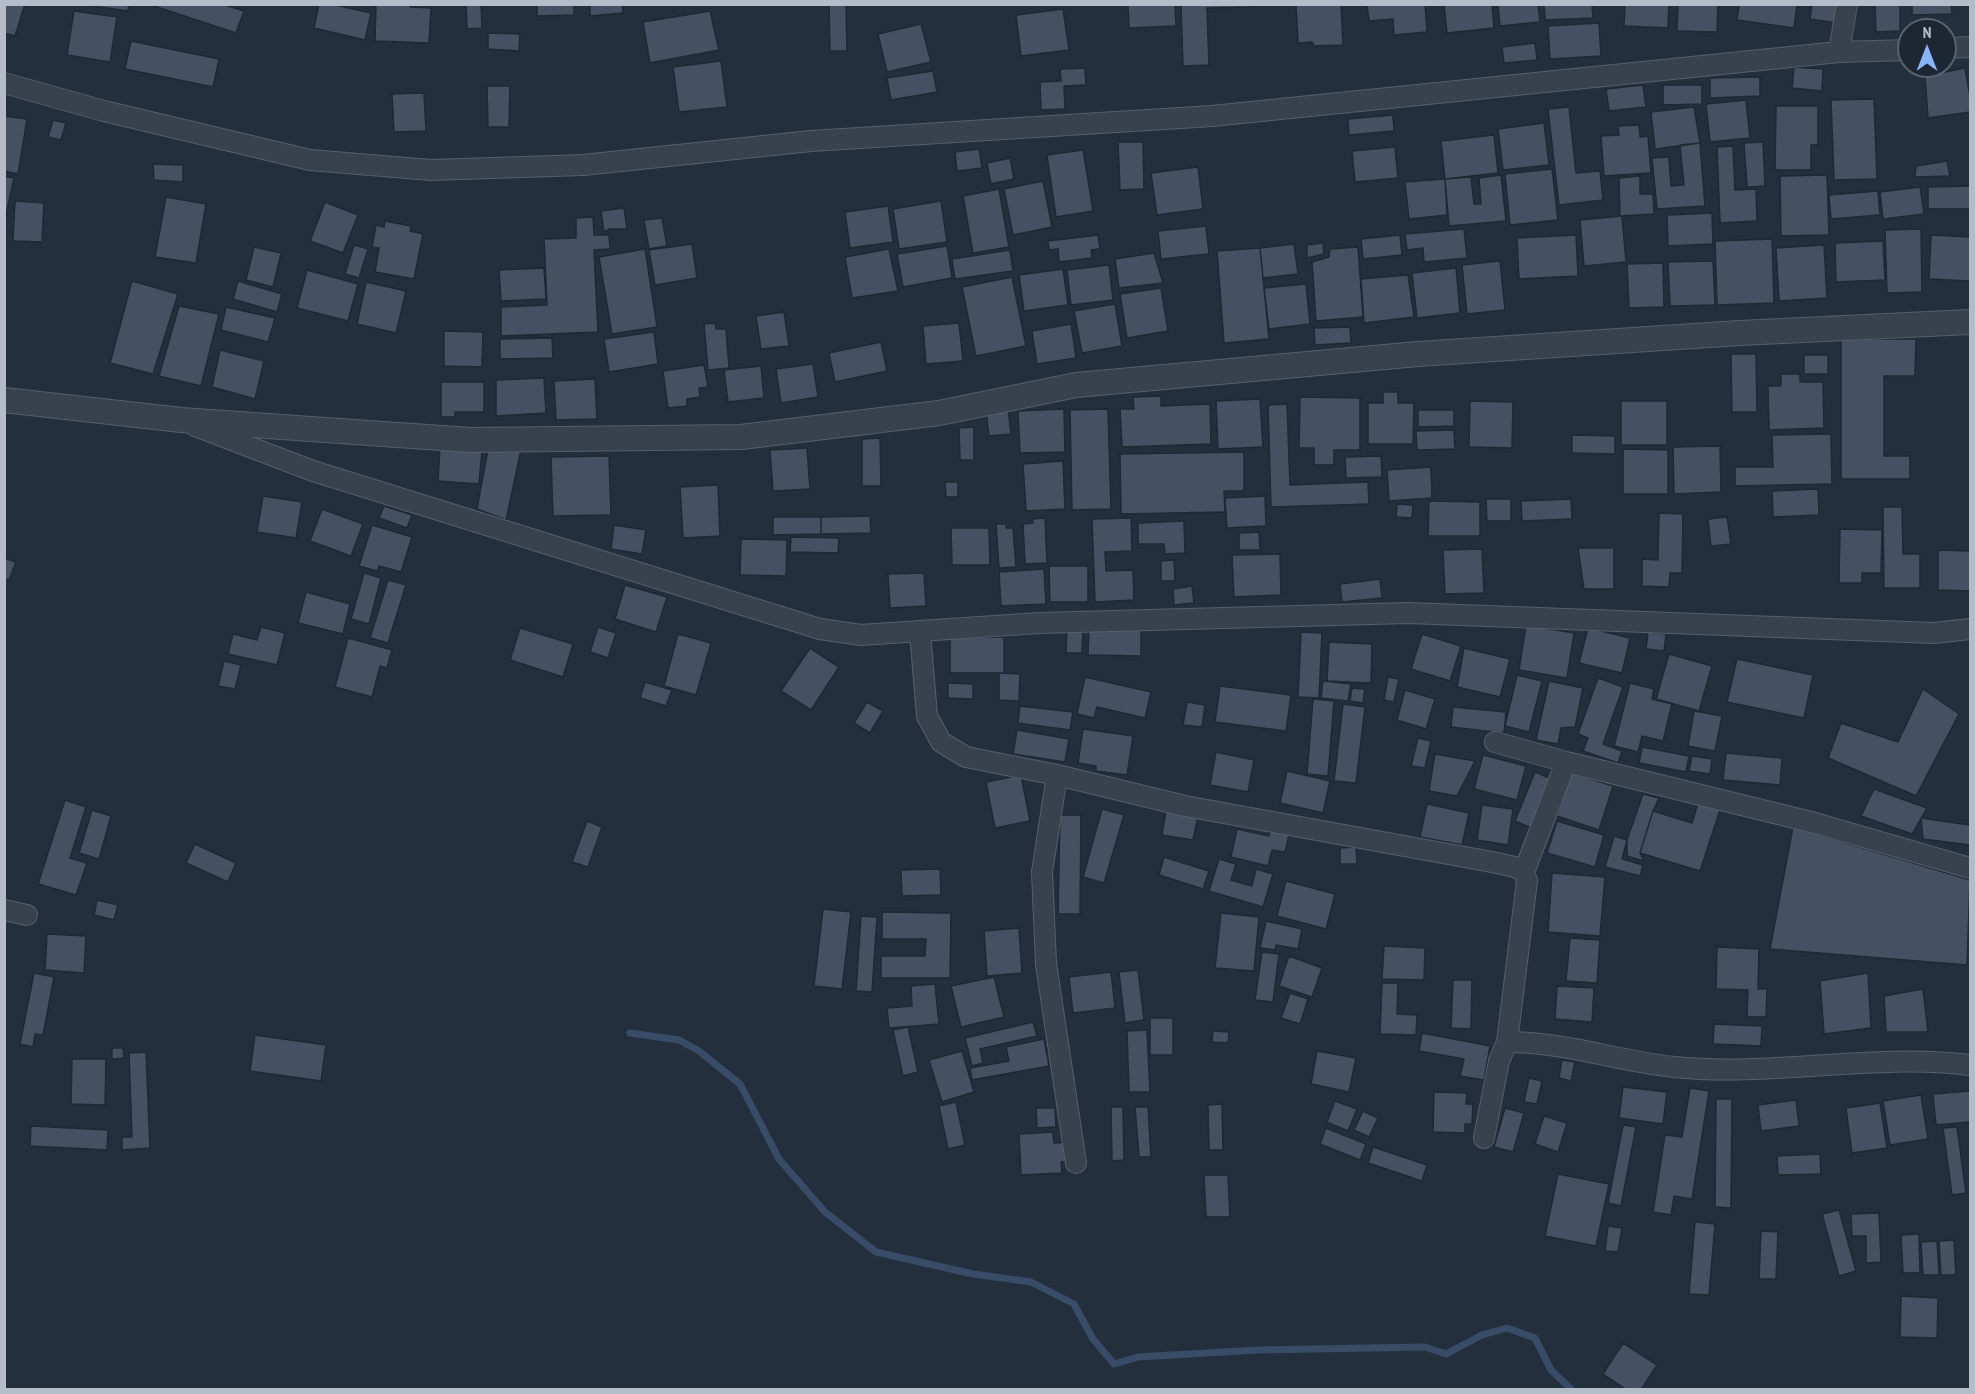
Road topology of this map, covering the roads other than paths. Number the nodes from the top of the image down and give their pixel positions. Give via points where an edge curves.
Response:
1 (1847, 4) edge
2 (1897, 50) edge
3 (1839, 52) junction
4 (4, 83) edge
5 (1971, 322) edge
6 (4, 400) edge
7 (181, 420) junction
8 (1971, 629) edge
9 (920, 632) junction
10 (1495, 742) dead end
11 (1566, 762) junction
12 (1057, 775) junction
13 (1971, 868) edge
14 (1524, 872) junction
15 (4, 910) edge
16 (27, 915) dead end
17 (1507, 1042) junction
18 (1971, 1065) edge
19 (1484, 1138) dead end
20 (1076, 1163) dead end

1 - 3 street
2 - 3 street
3 - 4 street via 1212,116 811,141 583,165 431,170 310,160
5 - 7 street via 1418,354 1076,384 939,413 741,437 470,440
6 - 7 street
7 - 9 street via 313,471 820,629 861,635
8 - 9 street via 1934,633 1408,613 1039,623
9 - 12 street via 927,716 941,742 966,757
10 - 11 street
11 - 13 street via 1815,823
11 - 14 street
12 - 14 street via 1185,806 1492,862
12 - 20 street via 1042,873 1046,964
14 - 17 street via 1527,881
15 - 16 street
17 - 18 street via 1535,1042 1674,1067 1747,1069 1901,1060
17 - 19 street via 1498,1061

